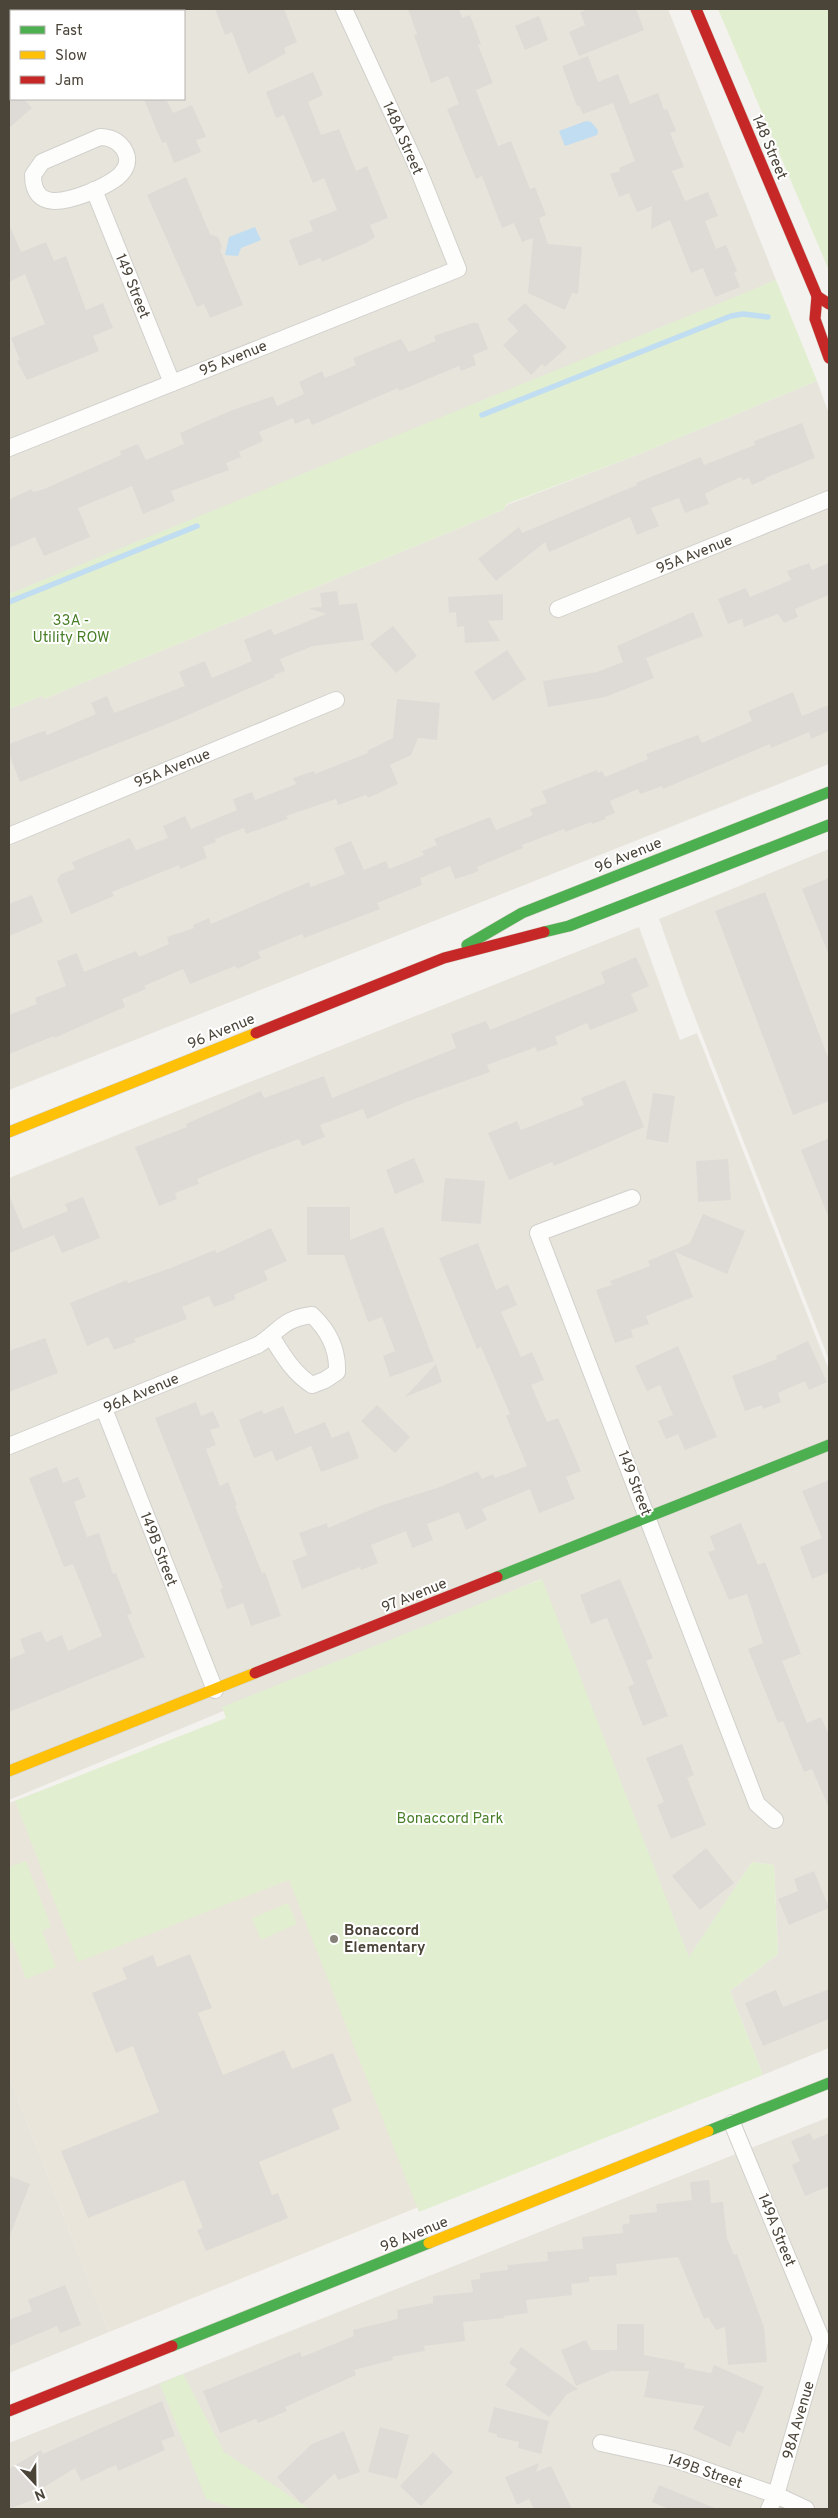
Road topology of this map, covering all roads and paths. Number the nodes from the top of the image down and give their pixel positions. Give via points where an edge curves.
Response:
1 (344, 9) edge
2 (696, 9) edge
3 (94, 190) junction
4 (458, 269) joint
5 (817, 296) junction
6 (829, 304) edge
7 (829, 358) edge
8 (172, 383) junction
9 (9, 448) edge
10 (829, 499) edge
11 (558, 609) dead end
12 (336, 700) dead end
13 (829, 792) edge
14 (829, 825) edge
15 (9, 836) edge
16 (444, 958) junction
17 (9, 1132) edge
18 (632, 1198) dead end
19 (271, 1336) junction
20 (104, 1409) junction
21 (829, 1444) edge
22 (9, 1446) edge
23 (649, 1518) junction
24 (215, 1690) junction
25 (9, 1771) edge
26 (775, 1820) dead end
27 (829, 2083) edge
28 (732, 2123) junction
29 (825, 2336) edge
30 (9, 2411) edge
31 (601, 2443) dead end
32 (773, 2502) edge
33 (806, 2509) edge

1 - 4 street, 148A Street via 418,169
2 - 5 street, 148 Street
3 - 3 street via 120,176 127,164 125,152 113,138 100,137 48,158 33,175 35,189 47,200 62,202
3 - 8 street, 149 Street
4 - 8 street, 95 Avenue
5 - 6 street
5 - 7 street, 148 Street via 814,316
8 - 9 street, 95 Avenue
10 - 11 street, 95A Avenue
12 - 15 street, 95A Avenue
13 - 16 street, 96 Avenue via 522,913
14 - 16 street, 96 Avenue via 569,926
16 - 17 street, 96 Avenue
18 - 23 street, 149 Street via 538,1234
19 - 19 street, 96A Avenue via 294,1317 312,1315 331,1339 338,1357 337,1372 312,1384 290,1366
19 - 20 street, 96A Avenue via 258,1345
20 - 22 street, 96A Avenue
20 - 24 street, 149B Street
21 - 23 street, 97 Avenue
23 - 24 street, 97 Avenue
23 - 26 street, 149 Street via 757,1804
24 - 25 street, 97 Avenue
27 - 28 street, 98 Avenue
28 - 29 street, 149A Street
28 - 30 street, 98 Avenue
29 - 32 street, 98A Avenue
31 - 32 street, 149B Street via 674,2459
32 - 33 street, 149B Street

